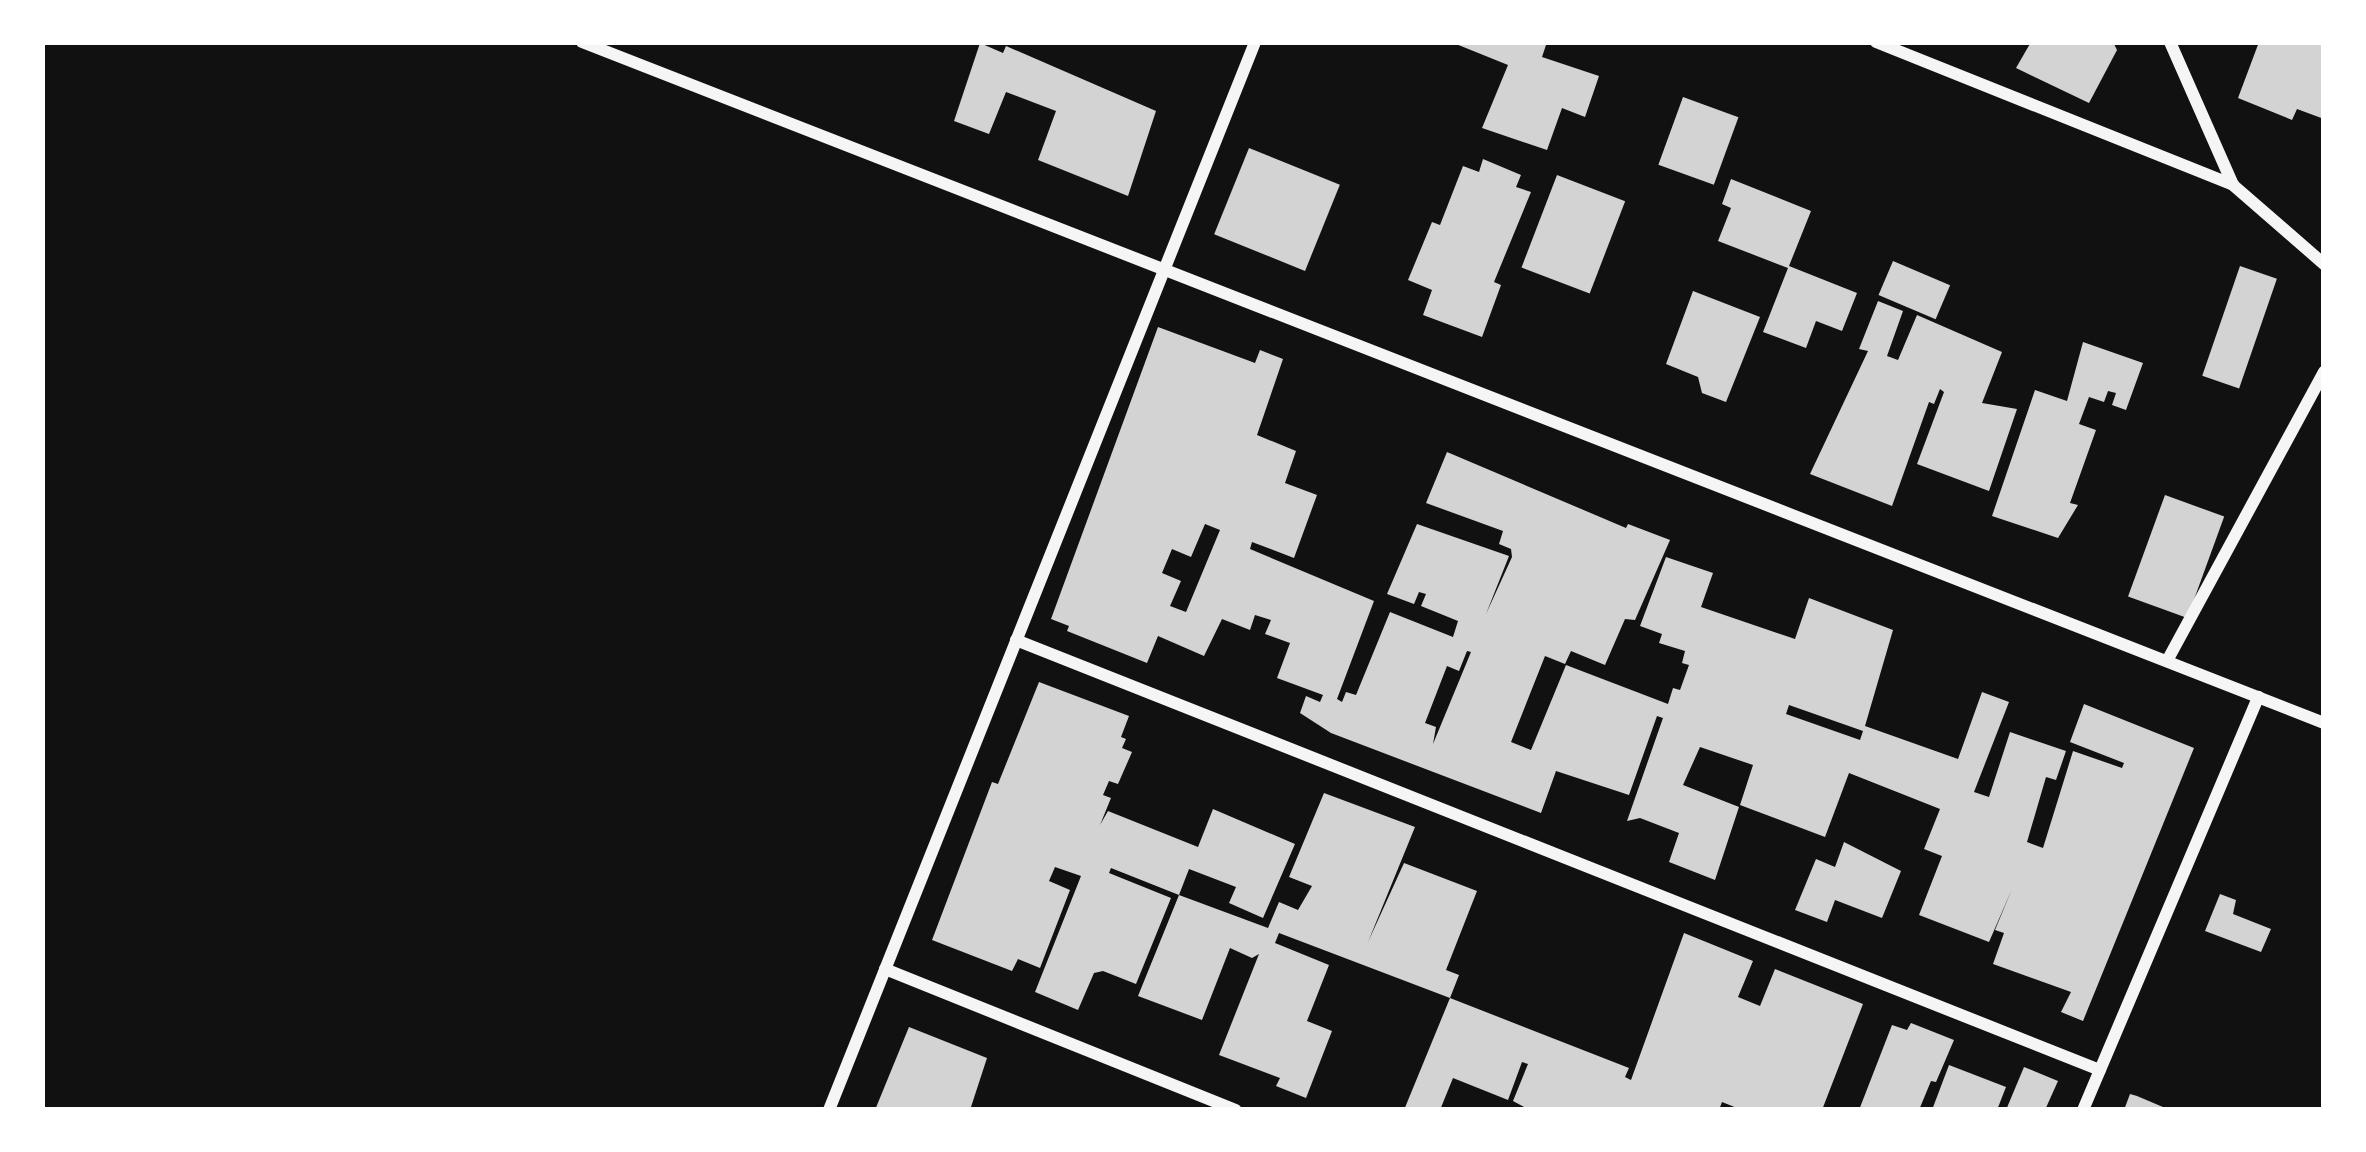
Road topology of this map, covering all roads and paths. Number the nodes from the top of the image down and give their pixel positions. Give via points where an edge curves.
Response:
1 (582, 42) edge
2 (1255, 42) edge
3 (1876, 42) edge
4 (2170, 42) edge
5 (2233, 184) junction
6 (2324, 264) edge
7 (1163, 269) junction
8 (2324, 372) edge
9 (1016, 640) junction
10 (2167, 662) junction
11 (2258, 698) junction
12 (2324, 723) edge
13 (885, 969) junction
14 (2100, 1070) junction
15 (830, 1110) edge
16 (1236, 1110) edge
17 (2083, 1110) edge

1 - 7 street
2 - 7 street
3 - 5 street
4 - 5 street
5 - 6 street
7 - 9 street
7 - 10 street
8 - 10 street
9 - 13 street
9 - 14 street
10 - 11 street
11 - 12 street
11 - 14 street
13 - 15 street
13 - 16 street
14 - 17 street

